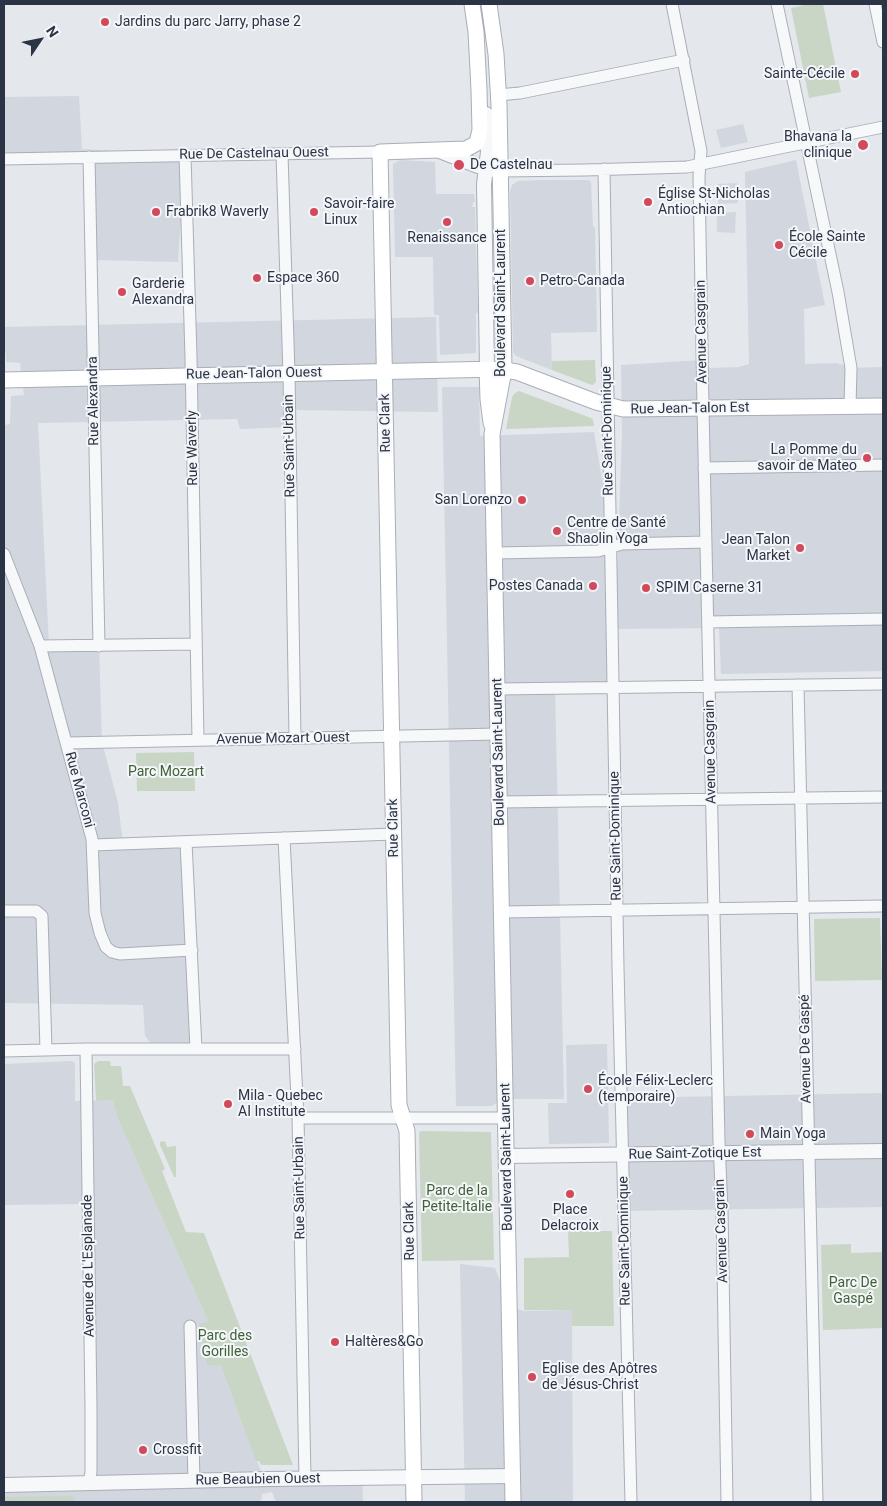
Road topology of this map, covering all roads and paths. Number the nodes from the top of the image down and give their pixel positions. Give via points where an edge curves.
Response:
1 (472, 4) edge
2 (488, 4) edge
3 (672, 4) edge
4 (777, 4) edge
5 (875, 4) edge
6 (883, 42) edge
7 (684, 60) junction
8 (479, 90) junction
9 (498, 95) junction
10 (883, 127) edge
11 (805, 143) junction
12 (436, 150) junction
13 (380, 152) junction
14 (282, 154) junction
15 (185, 156) junction
16 (89, 157) junction
17 (4, 159) edge
18 (700, 165) junction
19 (493, 170) junction
20 (604, 170) junction
21 (487, 369) junction
22 (504, 370) junction
23 (385, 372) junction
24 (289, 374) junction
25 (191, 376) junction
26 (93, 378) junction
27 (4, 380) edge
28 (608, 406) junction
29 (883, 406) edge
30 (850, 407) junction
31 (703, 408) junction
32 (492, 434) junction
33 (883, 465) edge
34 (704, 468) junction
35 (706, 542) junction
36 (611, 547) junction
37 (495, 553) junction
38 (4, 554) edge
39 (883, 619) edge
40 (708, 622) junction
41 (196, 644) junction
42 (40, 646) junction
43 (99, 646) junction
44 (883, 684) edge
45 (798, 685) junction
46 (709, 686) junction
47 (614, 687) junction
48 (498, 689) junction
49 (499, 734) junction
50 (392, 736) junction
51 (295, 738) junction
52 (198, 740) junction
53 (67, 743) junction
54 (883, 797) edge
55 (801, 798) junction
56 (712, 799) junction
57 (616, 801) junction
58 (500, 802) junction
59 (394, 834) junction
60 (284, 838) junction
61 (186, 842) junction
62 (93, 846) junction
63 (883, 906) edge
64 (803, 907) junction
65 (714, 909) junction
66 (617, 910) junction
67 (4, 911) edge
68 (502, 912) junction
69 (192, 950) junction
70 (86, 1049) junction
71 (196, 1049) junction
72 (295, 1049) junction
73 (46, 1050) junction
74 (4, 1051) edge
75 (298, 1118) junction
76 (403, 1118) junction
77 (506, 1118) junction
78 (883, 1151) edge
79 (808, 1152) junction
80 (719, 1154) junction
81 (623, 1155) junction
82 (507, 1156) junction
83 (190, 1326) dead end
84 (512, 1476) junction
85 (414, 1477) junction
86 (305, 1479) junction
87 (194, 1481) junction
88 (89, 1484) junction
89 (4, 1485) edge
90 (414, 1502) edge
91 (513, 1502) edge
92 (631, 1502) edge
93 (727, 1502) edge
94 (816, 1502) edge

1 - 8 main road, Boulevard Saint-Laurent
2 - 9 main road, Boulevard Saint-Laurent
3 - 7 street, Avenue Casgrain
4 - 11 street
5 - 6 street
7 - 9 street
7 - 18 street, Avenue Casgrain via 701,151
8 - 12 main road, Boulevard Saint-Laurent via 480,130 477,143 466,149
8 - 19 street, Boulevard Saint-Laurent via 486,114 488,152
9 - 19 main road, Boulevard Saint-Laurent
10 - 11 street
11 - 18 street
11 - 30 street via 840,301 851,373
12 - 13 main road, Rue De Castelnau Ouest
12 - 19 street, Rue De Castelnau Ouest
13 - 14 street, Rue De Castelnau Ouest
13 - 23 main road, Rue Clark
14 - 15 street, Rue De Castelnau Ouest
14 - 24 street, Rue Saint-Urbain
15 - 16 street, Rue De Castelnau Ouest
15 - 25 street, Rue Waverly
16 - 17 street, Rue De Castelnau Ouest
16 - 26 street, Rue Alexandra
18 - 20 street
18 - 31 street, Avenue Casgrain
19 - 20 street
19 - 21 street, Boulevard Saint-Laurent via 484,184
19 - 22 main road, Boulevard Saint-Laurent
20 - 28 street, Rue Saint-Dominique
21 - 22 main road, Rue Jean-Talon Ouest
21 - 23 main road, Rue Jean-Talon Ouest
21 - 32 main road
22 - 28 main road, Rue Jean-Talon Est
22 - 32 main road, Boulevard Saint-Laurent
23 - 24 main road, Rue Jean-Talon Ouest
23 - 50 main road, Rue Clark
24 - 25 main road, Rue Jean-Talon Ouest
24 - 51 street, Rue Saint-Urbain
25 - 26 main road, Rue Jean-Talon Ouest
25 - 41 street, Rue Waverly
26 - 27 main road, Rue Jean-Talon Ouest
26 - 43 street, Rue Alexandra
28 - 31 main road, Rue Jean-Talon Est via 623,409
28 - 36 street, Rue Saint-Dominique
29 - 30 main road, Rue Jean-Talon Est
30 - 31 main road, Rue Jean-Talon Est
31 - 34 street, Avenue Casgrain
32 - 37 main road, Boulevard Saint-Laurent
33 - 34 street
34 - 35 street, Avenue Casgrain
35 - 36 street
35 - 40 street, Avenue Casgrain
36 - 37 street via 598,551
36 - 47 street, Rue Saint-Dominique
37 - 48 main road, Boulevard Saint-Laurent
38 - 42 street, Rue Marconi
39 - 40 street
40 - 46 street, Avenue Casgrain
41 - 43 street
41 - 52 street, Rue Waverly
42 - 43 street
42 - 53 street, Rue Marconi
44 - 45 street
45 - 46 street
45 - 55 street, Avenue De Gaspé
46 - 47 street
46 - 56 street, Avenue Casgrain
47 - 48 street
47 - 57 street, Rue Saint-Dominique
48 - 49 main road, Boulevard Saint-Laurent
49 - 50 street, Avenue Mozart Ouest
49 - 58 main road, Boulevard Saint-Laurent
50 - 51 street, Avenue Mozart Ouest
50 - 59 main road, Rue Clark
51 - 52 street, Avenue Mozart Ouest
52 - 53 street, Avenue Mozart Ouest
53 - 62 street, Rue Marconi
54 - 55 street
55 - 56 street
55 - 64 street, Avenue De Gaspé
56 - 57 street
56 - 65 street, Avenue Casgrain
57 - 58 street
57 - 66 street, Rue Saint-Dominique
58 - 68 main road, Boulevard Saint-Laurent
59 - 60 street
59 - 76 main road, Rue Clark via 399,1105
60 - 61 street
60 - 72 street, Rue Saint-Urbain
61 - 62 street
61 - 69 street
62 - 69 street, Rue Marconi via 95,913 106,947 120,954
63 - 64 street
64 - 65 street
64 - 79 street, Avenue De Gaspé
65 - 66 street
65 - 80 street, Avenue Casgrain
66 - 68 street
66 - 81 street, Rue Saint-Dominique
67 - 73 street via 32,910 40,912 43,920
68 - 77 main road, Boulevard Saint-Laurent
69 - 71 street
70 - 71 street
70 - 73 street
70 - 88 street, Avenue de L'Esplanade via 91,1409
71 - 72 street
72 - 75 street, Rue Saint-Urbain
73 - 74 street
75 - 76 street
75 - 86 street, Rue Saint-Urbain
76 - 77 street
76 - 85 main road, Rue Clark via 407,1131
77 - 82 main road, Boulevard Saint-Laurent
78 - 79 street, Rue Saint-Zotique Est
79 - 80 street, Rue Saint-Zotique Est
79 - 94 street, Avenue De Gaspé
80 - 81 street, Rue Saint-Zotique Est
80 - 93 street, Avenue Casgrain
81 - 82 street, Rue Saint-Zotique Est
81 - 92 street, Rue Saint-Dominique
82 - 84 main road, Boulevard Saint-Laurent
83 - 87 street
84 - 85 street, Rue Beaubien Ouest
84 - 91 main road, Boulevard Saint-Laurent
85 - 86 street, Rue Beaubien Ouest
85 - 90 main road, Rue Clark
86 - 87 street, Rue Beaubien Ouest
87 - 88 street, Rue Beaubien Ouest
88 - 89 street, Rue Beaubien Ouest

